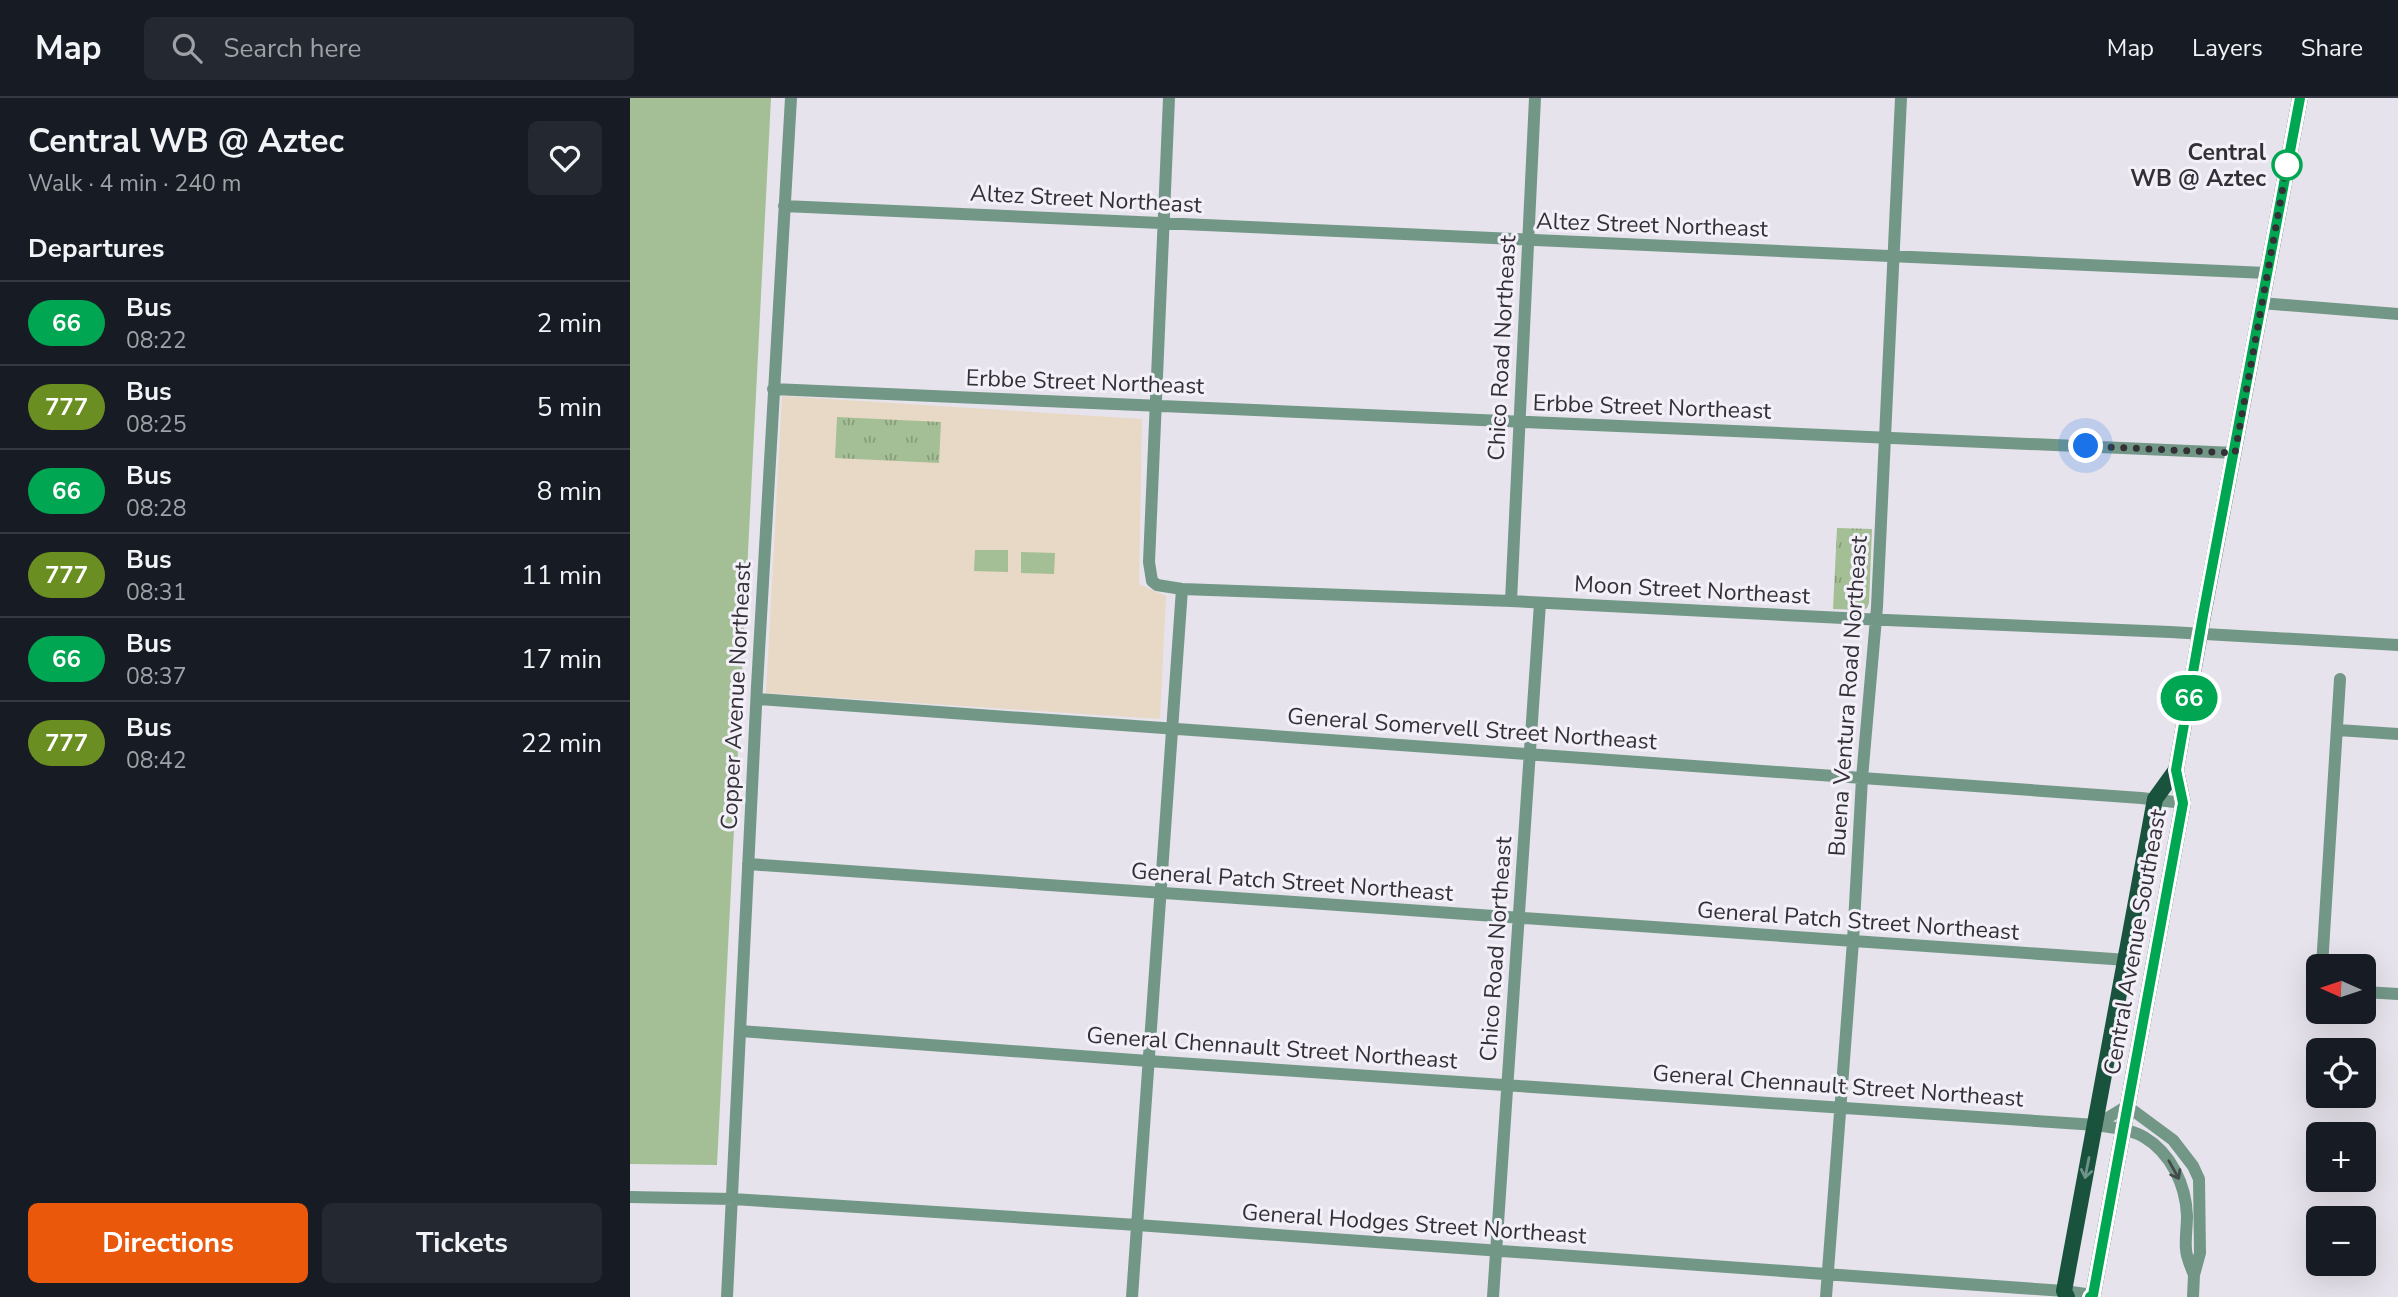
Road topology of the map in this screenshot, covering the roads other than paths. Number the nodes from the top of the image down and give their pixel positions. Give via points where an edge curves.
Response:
1 (791, 98) edge
2 (1169, 98) edge
3 (1535, 98) edge
4 (1901, 98) edge
5 (2300, 98) edge
6 (784, 206) junction
7 (1164, 224) junction
8 (1529, 241) junction
9 (1894, 256) junction
10 (2266, 273) junction
11 (2261, 303) junction
12 (2398, 314) edge
13 (773, 389) junction
14 (1155, 405) junction
15 (1519, 423) junction
16 (1885, 438) junction
17 (2235, 453) junction
18 (1182, 589) junction
19 (1511, 601) junction
20 (1540, 603) junction
21 (1876, 620) junction
22 (2200, 633) junction
23 (2398, 645) edge
24 (2340, 680) dead end
25 (757, 699) junction
26 (1171, 727) junction
27 (2338, 730) junction
28 (2398, 734) edge
29 (1530, 755) junction
30 (2176, 770) junction
31 (1862, 778) junction
32 (2155, 799) junction
33 (2183, 803) junction
34 (748, 864) junction
35 (1159, 894) junction
36 (1519, 919) junction
37 (1853, 941) junction
38 (2323, 954) edge
39 (2127, 960) junction
40 (2376, 993) edge
41 (2398, 994) edge
42 (740, 1031) junction
43 (1148, 1061) junction
44 (1508, 1085) junction
45 (2127, 1106) junction
46 (1840, 1107) junction
47 (2095, 1125) junction
48 (2122, 1129) junction
49 (630, 1197) edge
50 (733, 1199) junction
51 (1137, 1225) junction
52 (1496, 1251) junction
53 (1827, 1274) junction
54 (2194, 1275) junction
55 (2066, 1294) edge
56 (2092, 1296) edge
57 (727, 1297) edge
58 (1132, 1297) edge
59 (1493, 1297) edge
60 (1826, 1297) edge
61 (2193, 1297) edge

1 - 6 street, Copper Avenue Northeast
2 - 7 street
3 - 8 street, Chico Road Northeast
4 - 9 street, Buena Ventura Road Northeast
5 - 10 main road, Central Avenue Southeast
6 - 7 street, Altez Street Northeast
6 - 13 street, Copper Avenue Northeast
7 - 8 street, Altez Street Northeast
7 - 14 street
8 - 9 street, Altez Street Northeast
8 - 15 street, Chico Road Northeast
9 - 10 street, Altez Street Northeast
9 - 16 street, Buena Ventura Road Northeast
10 - 11 main road, Central Avenue Southeast
11 - 12 street
11 - 17 main road, Central Avenue Southeast
13 - 14 street, Erbbe Street Northeast
13 - 25 street, Copper Avenue Northeast
14 - 15 street, Erbbe Street Northeast
14 - 18 street, Moon Street Northeast via 1149,571 1157,585
15 - 16 street, Erbbe Street Northeast
15 - 19 street, Chico Road Northeast
16 - 17 street, Erbbe Street Northeast
16 - 21 street, Buena Ventura Road Northeast
17 - 22 main road, Central Avenue Southeast
18 - 19 street, Moon Street Northeast
18 - 26 street
19 - 20 street, Moon Street Northeast
20 - 21 street, Moon Street Northeast
20 - 29 street, Chico Road Northeast
21 - 22 street, Moon Street Northeast
21 - 31 street, Buena Ventura Road Northeast
22 - 23 street, Moon Street Northeast
22 - 30 main road, Central Avenue Southeast
24 - 27 street
25 - 26 street, General Somervell Street Northeast
25 - 34 street, Copper Avenue Northeast
26 - 29 street, General Somervell Street Northeast
26 - 35 street
27 - 28 street
27 - 38 street
29 - 31 street, General Somervell Street Northeast
29 - 36 street, Chico Road Northeast
30 - 32 main road
30 - 33 main road, Central Avenue Southeast
31 - 32 street, General Somervell Street Northeast
31 - 37 street, Buena Ventura Road Northeast
32 - 33 street, General Somervell Street Northeast
32 - 39 main road
33 - 45 main road, Central Avenue Southeast
34 - 35 street, General Patch Street Northeast
34 - 42 street, Copper Avenue Northeast
35 - 36 street, General Patch Street Northeast
35 - 43 street
36 - 37 street, General Patch Street Northeast
36 - 44 street, Chico Road Northeast
37 - 39 street, General Patch Street Northeast
37 - 46 street, Buena Ventura Road Northeast
39 - 47 main road
40 - 41 street
42 - 43 street, General Chennault Street Northeast
42 - 50 street, Copper Avenue Northeast
43 - 44 street, General Chennault Street Northeast
43 - 51 street
44 - 46 street, General Chennault Street Northeast
44 - 52 street, Chico Road Northeast
45 - 47 street
45 - 48 main road, Central Avenue Southeast
45 - 54 street via 2173,1140 2199,1179 2200,1254
46 - 47 street, General Chennault Street Northeast
46 - 53 street, Buena Ventura Road Northeast
47 - 48 street, General Chennault Street Northeast
47 -> 55 main road
48 -> 54 street, General Chennault Street Northeast via 2144,1137 2166,1156 2177,1174 2185,1195 2185,1250
48 - 56 main road, Central Avenue Southeast
49 - 50 street, General Hodges Street Northeast
50 - 51 street, General Hodges Street Northeast
50 - 57 street, Copper Avenue Northeast
51 - 52 street, General Hodges Street Northeast
51 - 58 street
52 - 53 street, General Hodges Street Northeast
52 - 59 street, Chico Road Northeast
53 - 55 street, General Hodges Street Northeast
53 - 60 street, Buena Ventura Road Northeast
54 - 61 street
55 - 56 street, General Hodges Street Northeast

